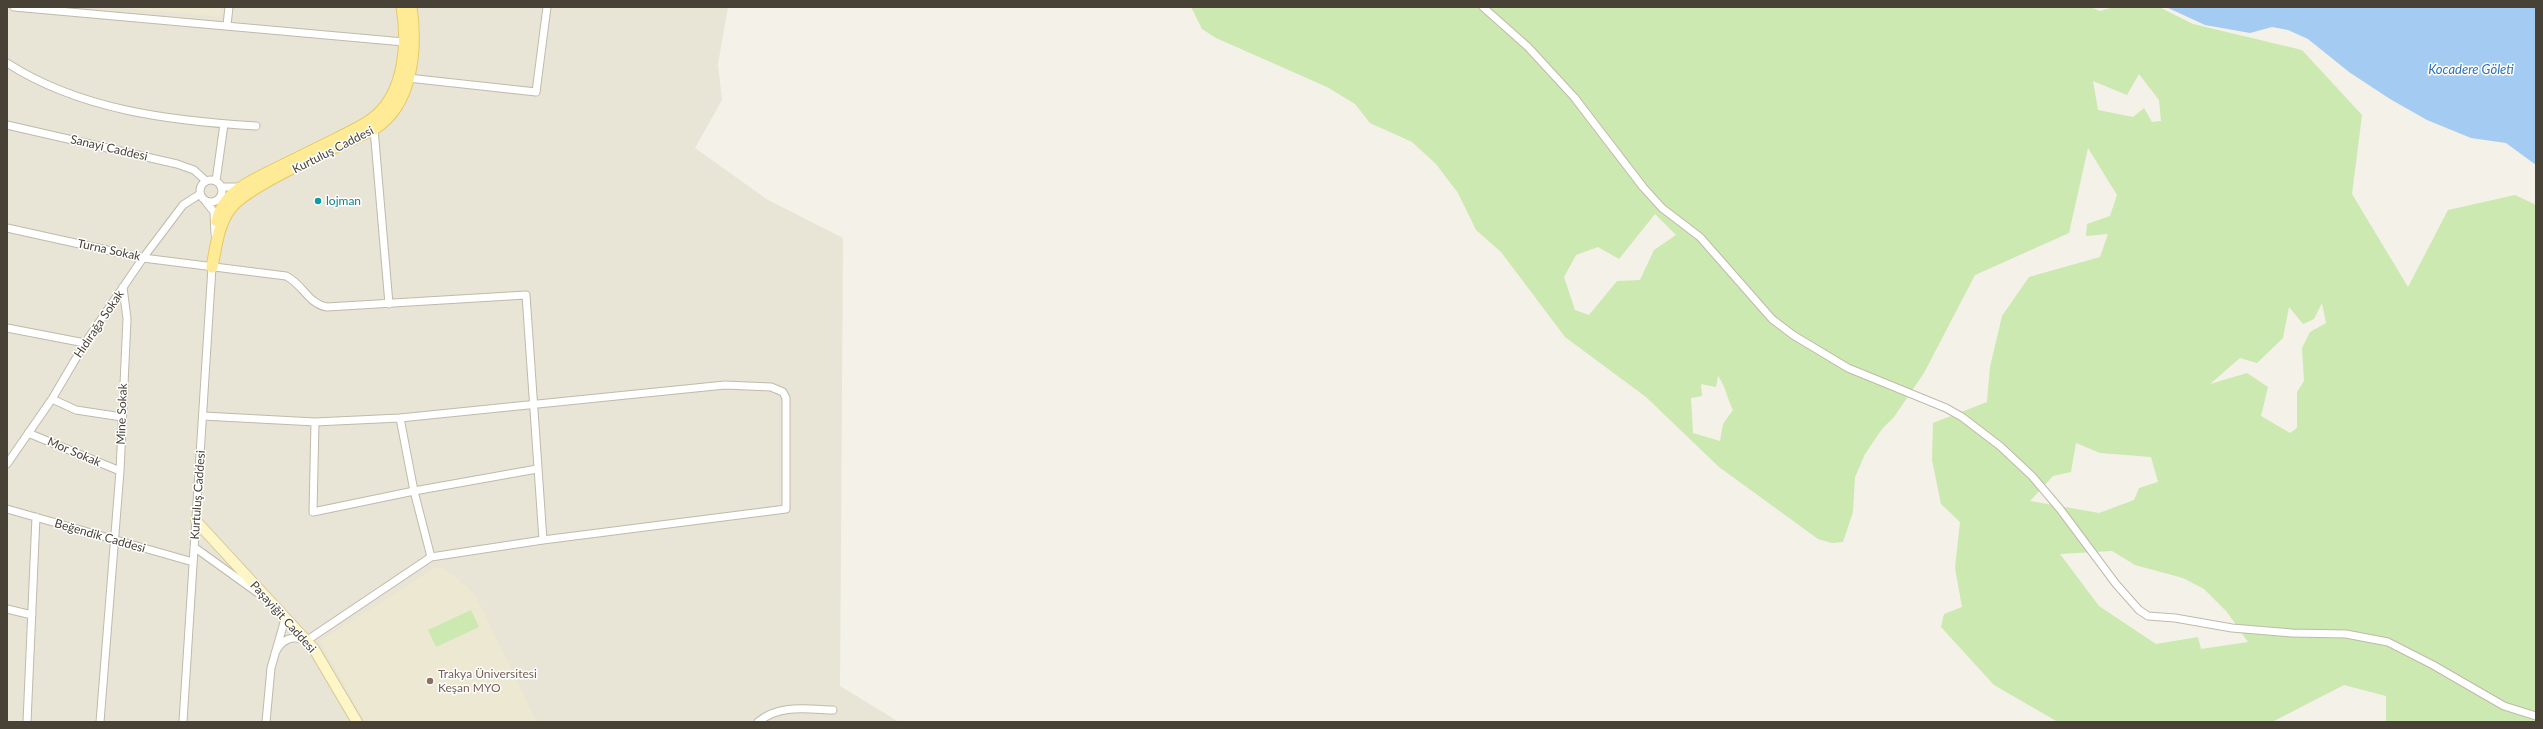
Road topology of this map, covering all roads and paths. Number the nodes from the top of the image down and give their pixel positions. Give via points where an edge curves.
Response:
1 (14, 7) edge
2 (30, 7) edge
3 (229, 7) edge
4 (402, 7) edge
5 (411, 7) edge
6 (547, 7) edge
7 (1484, 7) edge
8 (97, 10) edge
9 (227, 25) junction
10 (404, 42) junction
11 (7, 63) edge
12 (408, 78) junction
13 (224, 124) junction
14 (7, 125) edge
15 (256, 126) dead end
16 (374, 129) junction
17 (206, 181) junction
18 (219, 184) junction
19 (239, 187) junction
20 (202, 197) junction
21 (7, 228) edge
22 (215, 234) junction
23 (143, 258) junction
24 (212, 267) junction
25 (123, 287) junction
26 (389, 304) junction
27 (7, 328) edge
28 (84, 343) junction
29 (52, 399) junction
30 (534, 405) junction
31 (203, 416) junction
32 (122, 417) junction
33 (400, 418) junction
34 (315, 422) junction
35 (28, 433) junction
36 (7, 464) edge
37 (537, 470) junction
38 (120, 471) junction
39 (414, 491) junction
40 (7, 509) edge
41 (36, 516) junction
42 (196, 521) junction
43 (543, 540) junction
44 (115, 541) junction
45 (194, 547) junction
46 (431, 557) junction
47 (193, 562) junction
48 (274, 606) junction
49 (7, 608) edge
50 (32, 615) junction
51 (286, 619) junction
52 (306, 641) junction
53 (275, 653) junction
54 (833, 710) dead end
55 (2536, 716) edge
56 (27, 722) edge
57 (100, 722) edge
58 (183, 722) edge
59 (266, 722) edge
60 (357, 722) edge
61 (758, 722) edge

1 - 2 street
2 - 8 street
3 - 9 street
4 - 10 main road, Kurtuluş Caddesi
5 - 12 main road, Kurtuluş Caddesi via 412,42
6 - 12 street via 536,92
7 - 55 street via 1528,47 1574,97 1662,208 1700,237 1772,318 1793,336 1848,368 1946,408 2000,446 2032,476 2060,509 2116,584 2139,610 2148,616 2232,628 2357,636 2388,642 2504,706
8 - 9 street
9 - 10 street
10 - 19 main road, Kurtuluş Caddesi via 396,89 377,116 364,125
11 - 13 street via 44,84 91,101 158,116
12 - 16 main road, Kurtuluş Caddesi via 396,109
13 - 15 street
13 - 18 street
14 - 17 street, Sanayi Caddesi via 177,164 194,170
16 - 24 main road, Kurtuluş Caddesi via 261,186 235,203 221,225
16 - 26 street
17 - 18 street
17 - 20 street via 201,187
18 - 19 street
18 - 20 street via 222,194 218,200 211,202
19 - 22 main road, Kurtuluş Caddesi via 223,205
20 - 22 street via 214,212
20 - 23 street, Hıdırağa Sokak via 183,205
21 - 23 street, Turna Sokak
22 - 24 main road, Kurtuluş Caddesi
23 - 24 street, Turna Sokak
23 - 25 street, Hıdırağa Sokak
24 - 26 street, Turna Sokak via 286,276 296,282 313,302 320,306
24 - 31 street, Kurtuluş Caddesi
25 - 28 street, Hıdırağa Sokak
25 - 32 street, Mine Sokak via 127,318
26 - 30 street, Turna Sokak via 526,295
27 - 28 street
28 - 29 street, Hıdırağa Sokak
29 - 32 street via 76,410
29 - 35 street, Hıdırağa Sokak
30 - 33 street
30 - 37 street
30 - 43 street via 736,385 778,389 783,392 787,405 786,510
31 - 34 street
31 - 42 street, Kurtuluş Caddesi
32 - 38 street, Mine Sokak
33 - 34 street
33 - 39 street
34 - 39 street via 313,512
35 - 36 street, Hıdırağa Sokak
35 - 38 street, Mor Sokak
37 - 39 street
37 - 43 street
38 - 44 street, Mine Sokak
39 - 46 street
40 - 41 street, Beğendik Caddesi
41 - 44 street, Beğendik Caddesi
41 - 50 street
42 - 45 street, Kurtuluş Caddesi
42 - 48 main road, Paşayiğit Caddesi
43 - 46 street
44 - 47 street, Beğendik Caddesi
44 - 57 street, Mine Sokak
45 - 47 street, Kurtuluş Caddesi
45 - 48 street
46 - 52 street
47 - 58 street, Kurtuluş Caddesi
48 - 51 main road, Paşayiğit Caddesi
49 - 50 street
50 - 56 street
51 - 52 main road, Paşayiğit Caddesi
51 - 53 street
52 - 53 street via 294,638 286,640
52 - 60 main road, Paşayiğit Caddesi via 323,662
53 - 59 street via 270,675
54 - 61 street via 785,709 773,712

